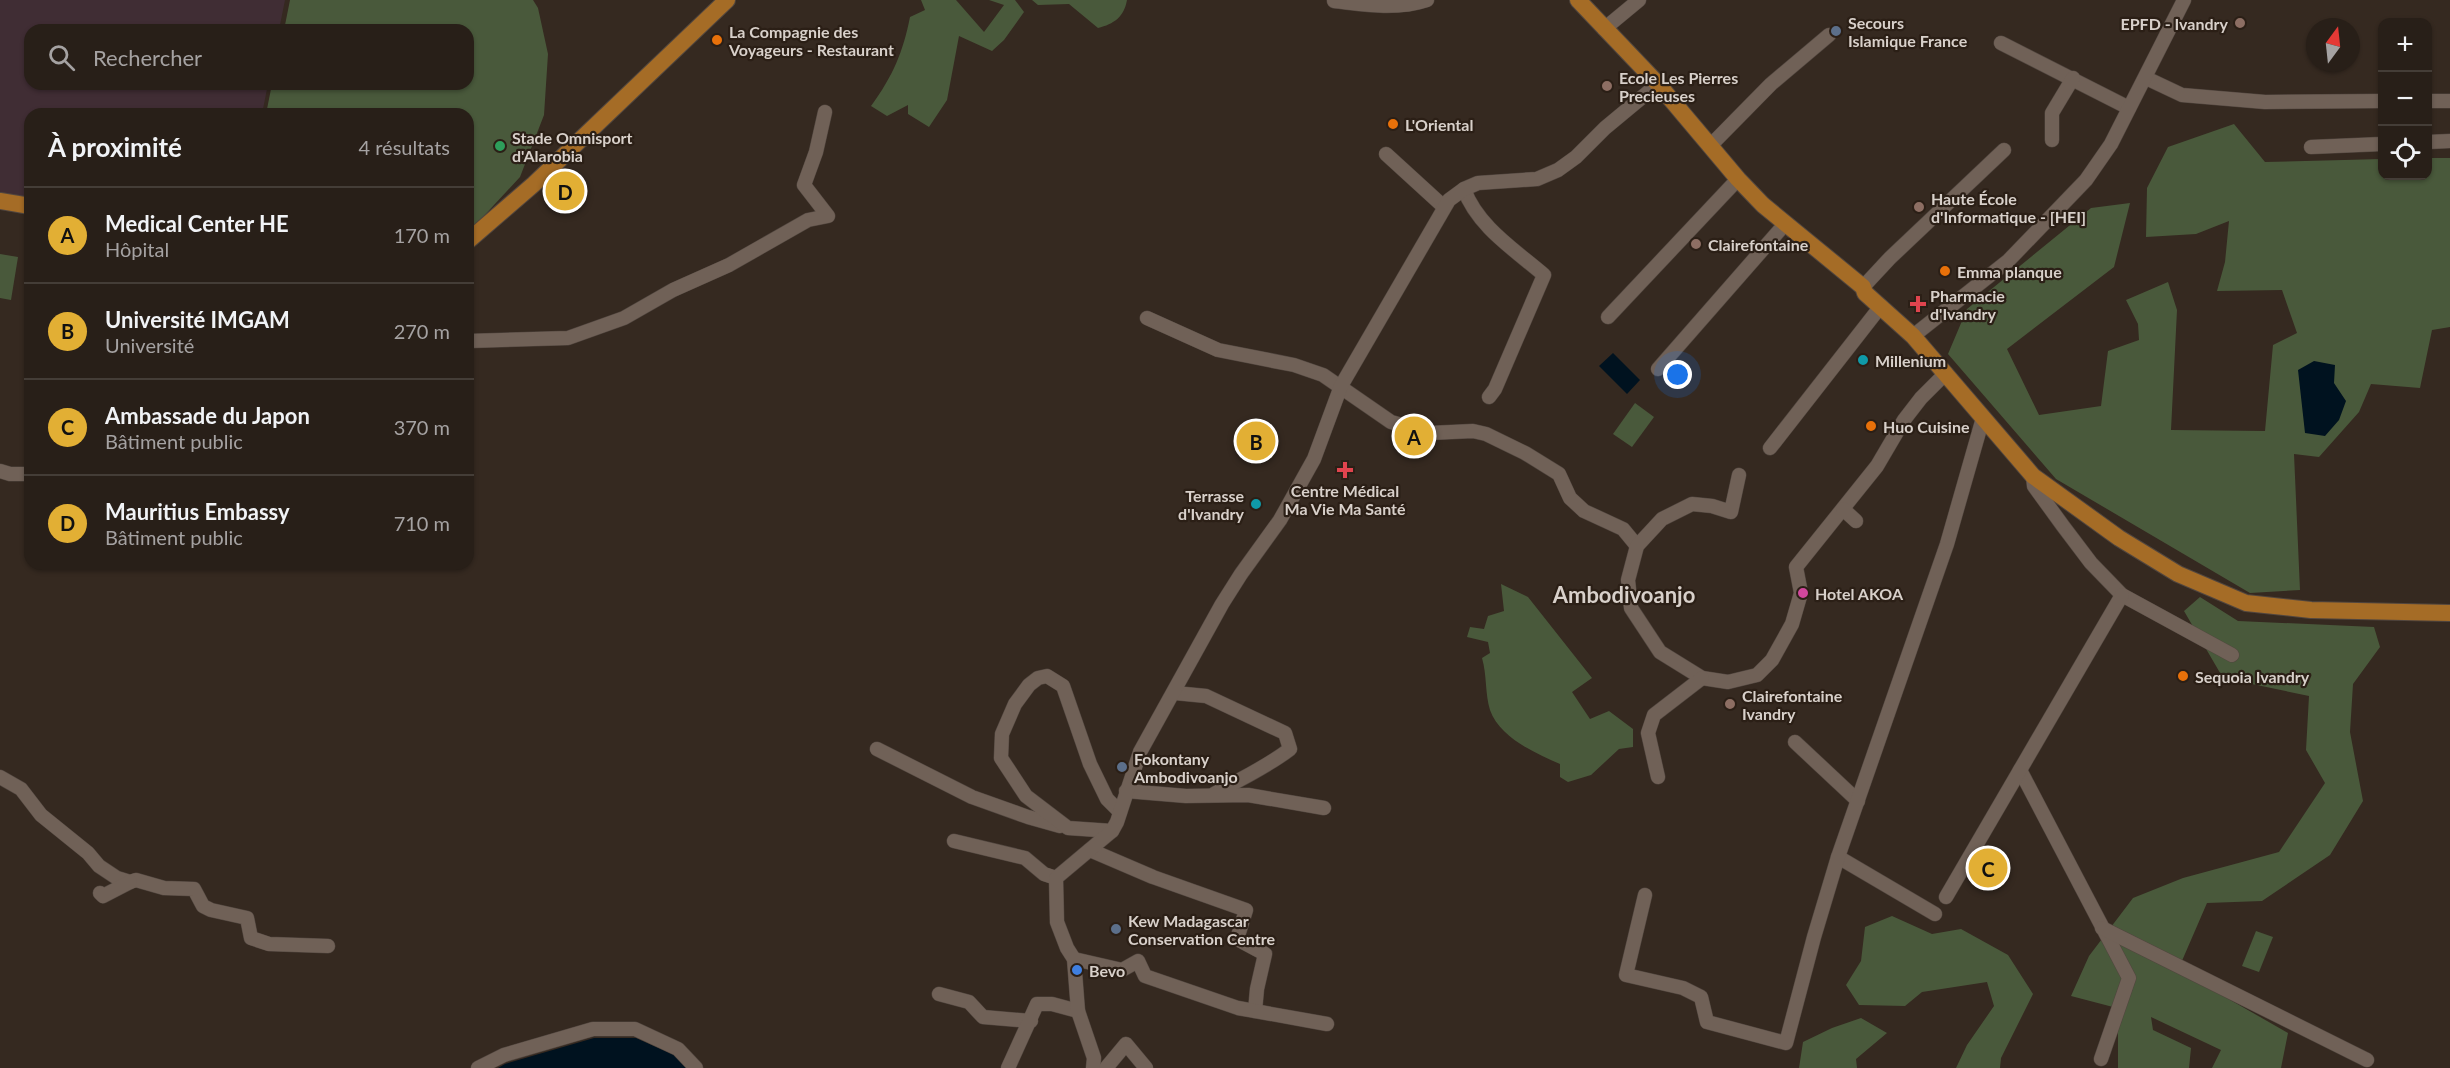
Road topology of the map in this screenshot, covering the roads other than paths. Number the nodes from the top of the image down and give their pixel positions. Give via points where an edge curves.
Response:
1 (727, 0) edge
2 (1427, 0) edge
3 (1578, 0) edge
4 (1639, 0) edge
5 (2184, 0) edge
6 (1334, 1) edge
7 (1604, 29) junction
8 (1828, 34) dead end
9 (2001, 43) dead end
10 (2073, 78) junction
11 (2146, 78) junction
12 (1658, 84) junction
13 (2378, 101) edge
14 (2432, 101) edge
15 (2450, 101) edge
16 (2129, 108) junction
17 (825, 112) dead end
18 (2052, 140) dead end
19 (2450, 141) edge
20 (2432, 142) edge
21 (2378, 144) edge
22 (1711, 145) junction
23 (2311, 147) dead end
24 (2004, 150) dead end
25 (1386, 154) dead end
26 (1738, 179) junction
27 (1464, 189) junction
28 (0, 201) edge
29 (24, 205) edge
30 (1444, 207) junction
31 (1785, 224) junction
32 (474, 236) edge
33 (1863, 287) junction
34 (1881, 306) junction
35 (1608, 317) dead end
36 (1147, 318) dead end
37 (1913, 336) junction
38 (474, 341) edge
39 (1658, 369) dead end
40 (1946, 373) junction
41 (1341, 386) junction
42 (1489, 397) dead end
43 (1983, 418) junction
44 (1770, 448) dead end
45 (0, 471) edge
46 (24, 474) edge
47 (1739, 475) dead end
48 (2033, 476) junction
49 (1843, 509) junction
50 (1856, 521) dead end
51 (1637, 546) junction
52 (2122, 595) junction
53 (2450, 613) edge
54 (2232, 655) dead end
55 (1702, 678) junction
56 (1175, 693) junction
57 (1795, 742) dead end
58 (877, 749) dead end
59 (2020, 770) junction
60 (0, 777) edge
61 (1658, 777) dead end
62 (1126, 791) junction
63 (1214, 794) junction
64 (1858, 801) junction
65 (1323, 808) dead end
66 (1120, 813) junction
67 (1068, 828) junction
68 (1112, 831) junction
69 (954, 841) dead end
70 (1090, 850) junction
71 (1838, 857) junction
72 (1056, 878) junction
73 (130, 882) junction
74 (100, 893) dead end
75 (1645, 895) dead end
76 (1946, 897) dead end
77 (1935, 914) dead end
78 (2102, 928) junction
79 (328, 946) dead end
80 (1074, 959) junction
81 (939, 994) dead end
82 (1078, 1011) junction
83 (1255, 1011) junction
84 (1031, 1021) junction
85 (1327, 1024) dead end
86 (2101, 1059) dead end
87 (2367, 1060) dead end
88 (1100, 1065) edge
89 (478, 1068) edge
90 (696, 1068) edge
91 (1008, 1068) edge
92 (1146, 1068) edge

1 - 32 main road
2 - 6 street via 1395,6
3 - 7 main road
4 - 7 street
5 - 11 street
7 - 12 main road
8 - 22 street
9 - 10 street
10 - 16 street
10 - 18 street via 2052,113
11 - 13 street via 2182,95 2265,102
11 - 16 street
12 - 22 main road
12 - 27 street via 1558,170 1537,179 1478,183
14 - 15 street
16 - 37 street via 2111,144 2086,180 2008,261
17 - 38 street via 804,185 828,216 808,220 624,318 568,339
19 - 20 street
21 - 23 street
22 - 26 main road
24 - 33 street
25 - 30 street
26 - 31 main road
26 - 35 street
27 - 30 street
27 - 42 street via 1469,203 1490,229 1544,276
28 - 29 main road
30 - 41 street
31 - 33 main road
31 - 39 street
33 - 34 main road
34 - 37 main road
34 - 44 street
36 - 41 street via 1218,350 1294,365
37 - 40 main road
40 - 43 main road
40 - 49 street via 1904,420 1877,466
41 - 51 street via 1391,422 1430,433 1486,434 1525,453 1559,474 1570,498 1584,511 1623,530
41 - 56 street via 1314,459 1280,520 1222,604
43 - 48 main road
43 - 64 street via 1947,544
45 - 46 street
47 - 51 street via 1731,512 1692,504 1662,519
48 - 52 street via 2034,486 2063,526
48 - 53 main road via 2119,538 2178,574 2246,603 2311,610
49 - 50 street
49 - 55 street via 1796,567 1801,593 1792,624 1772,660 1757,675 1742,679 1728,682
51 - 55 street via 1628,580 1631,608 1660,652
52 - 54 street
52 - 59 street
55 - 61 street via 1654,715 1648,733
56 - 62 street via 1140,752
56 - 63 street via 1206,696 1285,733 1290,749 1271,764
57 - 64 street
58 - 67 street via 972,797
59 - 76 street
59 - 78 street
60 - 73 street via 21,789 41,815 99,866
62 - 63 street
62 - 66 street
63 - 65 street via 1248,795
64 - 71 street
66 - 67 street via 1107,800 1090,764 1063,686 1047,676 1038,678 1021,695 1006,722 1001,758 1026,796
66 - 68 street
67 - 68 street
68 - 70 street
69 - 72 street via 1025,858 1044,874
70 - 72 street
70 - 83 street via 1246,910 1236,939 1265,954
71 - 75 street via 1786,1043 1707,1022 1701,997 1683,987 1626,975
71 - 77 street
72 - 80 street via 1057,922
73 - 74 street via 103,896
73 - 79 street via 194,890 203,906 248,918 251,938 269,944
78 - 86 street via 2128,978
78 - 87 street
80 - 82 street
80 - 83 street via 1122,970 1138,961 1145,976
81 - 84 street via 969,1002 984,1017
82 - 84 street via 1037,1004
82 - 88 street
83 - 85 street
84 - 91 street
88 - 92 street via 1126,1044
89 - 90 street via 504,1055 593,1029 635,1029 678,1049

